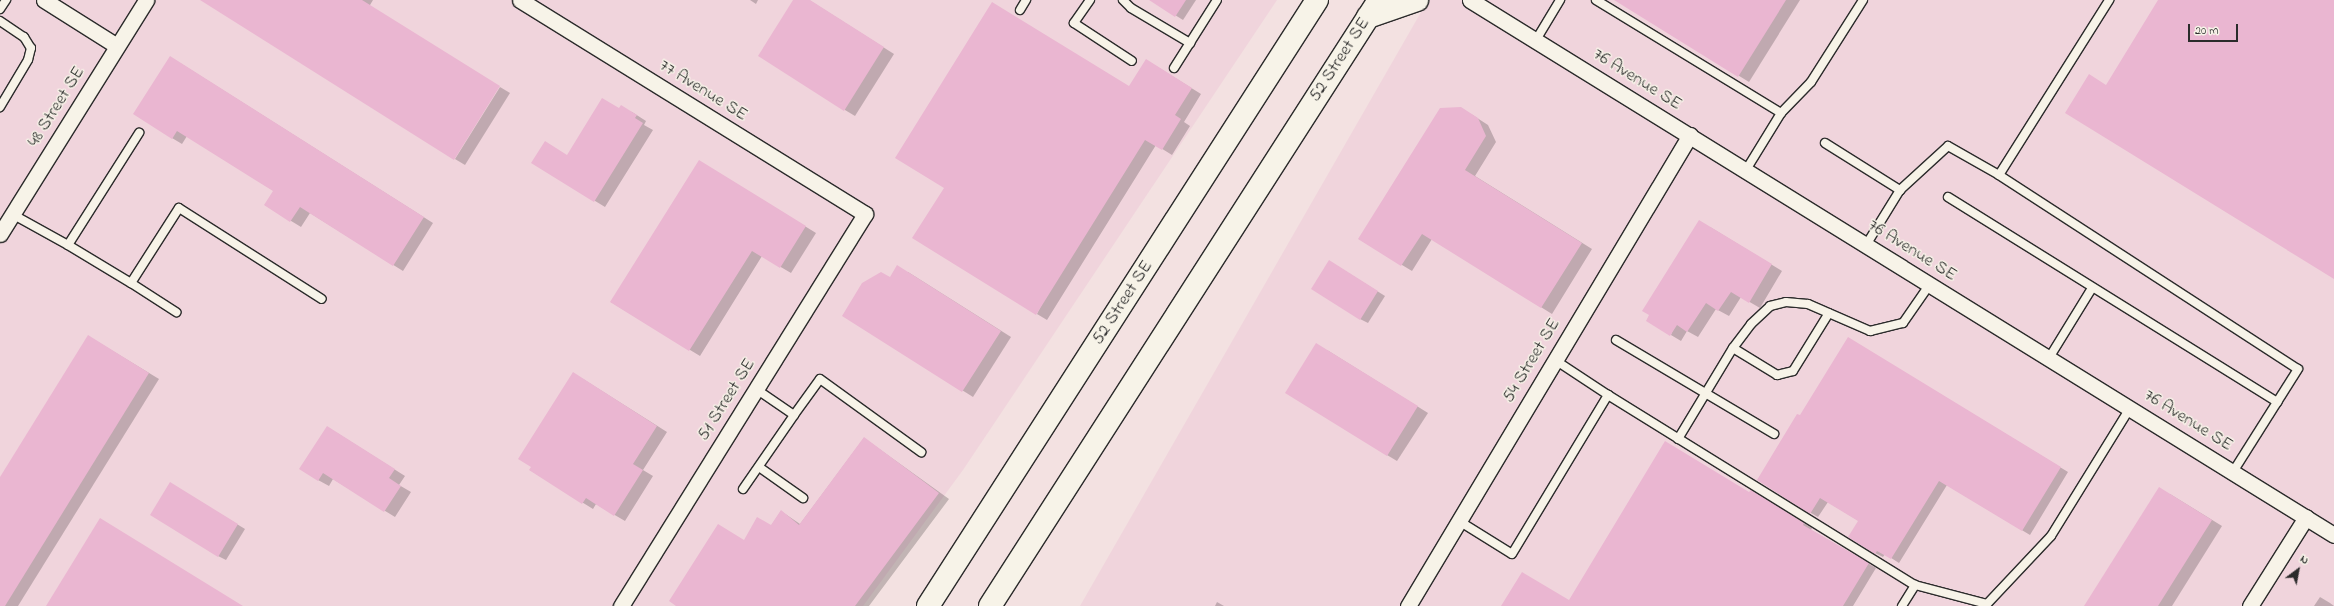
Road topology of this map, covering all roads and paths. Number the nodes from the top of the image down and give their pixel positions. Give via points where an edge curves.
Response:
1 (6, 0) edge
2 (44, 0) edge
3 (146, 0) edge
4 (520, 0) edge
5 (1026, 0) edge
6 (1090, 0) edge
7 (1123, 0) edge
8 (1216, 0) edge
9 (1318, 0) edge
10 (1416, 0) edge
11 (1470, 0) edge
12 (1560, 0) edge
13 (1596, 0) edge
14 (1863, 0) edge
15 (2109, 0) edge
16 (1373, 8) edge
17 (0, 9) edge
18 (1020, 10) dead end
19 (0, 21) edge
20 (1536, 40) junction
21 (1190, 43) junction
22 (117, 46) junction
23 (1132, 61) dead end
24 (1174, 68) dead end
25 (0, 107) edge
26 (1781, 114) junction
27 (139, 133) dead end
28 (1690, 135) junction
29 (1825, 143) dead end
30 (1746, 170) junction
31 (1999, 176) junction
32 (1900, 190) junction
33 (1948, 197) dead end
34 (12, 214) junction
35 (865, 214) joint
36 (0, 234) edge
37 (68, 245) junction
38 (1866, 245) junction
39 (131, 283) junction
40 (1930, 284) junction
41 (2092, 288) junction
42 (322, 299) dead end
43 (176, 312) dead end
44 (1829, 313) junction
45 (1616, 340) dead end
46 (1734, 348) junction
47 (2049, 358) junction
48 (1555, 360) junction
49 (756, 389) junction
50 (1706, 394) junction
51 (1608, 395) junction
52 (2277, 402) junction
53 (2130, 408) junction
54 (794, 415) junction
55 (1774, 434) dead end
56 (1678, 439) junction
57 (921, 452) dead end
58 (759, 467) junction
59 (2233, 472) junction
60 (744, 489) dead end
61 (803, 498) dead end
62 (2306, 517) junction
63 (1459, 521) junction
64 (2334, 535) edge
65 (1915, 585) junction
66 (621, 606) edge
67 (928, 606) edge
68 (990, 606) edge
69 (1408, 606) edge
70 (1902, 606) edge
71 (2250, 606) edge

1 - 17 lane
2 - 22 street
3 - 22 street, 48 Street SE
4 - 35 street, 77 Avenue SE
5 - 18 lane
6 - 23 lane via 1074,23
7 - 21 lane via 1130,8
8 - 21 lane
9 - 67 main road, 52 Street SE
10 - 16 main road
11 - 20 street, 76 Avenue SE
12 - 20 lane
13 - 26 lane
14 - 26 lane via 1811,82
15 - 31 lane
16 - 68 main road, 52 Street SE
19 - 25 lane via 24,37 31,48 28,60
20 - 28 street, 76 Avenue SE
21 - 24 lane
22 - 34 street, 48 Street SE
26 - 30 lane
27 - 37 lane
28 - 30 street, 76 Avenue SE
28 - 48 street, 54 Street SE
29 - 32 lane
30 - 38 street, 76 Avenue SE
31 - 32 lane via 1948,146
31 - 52 lane via 2298,369
32 - 38 lane
33 - 41 lane
34 - 36 street, 48 Street SE
34 - 37 lane
35 - 49 street, 51 Street SE
37 - 39 lane
38 - 40 street, 76 Avenue SE
39 - 42 lane via 179,208
39 - 43 lane
40 - 44 lane via 1903,323 1870,331
40 - 47 street, 76 Avenue SE
41 - 47 lane
41 - 52 lane
44 - 46 lane via 1808,304 1786,302 1770,306 1751,324
44 - 46 lane via 1793,371 1777,374
45 - 50 lane
46 - 50 lane
47 - 53 street, 76 Avenue SE
48 - 51 lane
48 - 63 street, 54 Street SE
49 - 54 lane
49 - 66 street, 51 Street SE
50 - 55 lane
50 - 56 lane
51 - 56 lane
51 - 63 lane via 1512,554
52 - 59 lane
53 - 59 street, 76 Avenue SE
53 - 65 lane via 2050,536 1987,604
54 - 57 lane via 820,379
54 - 58 lane
56 - 65 lane
58 - 60 lane
58 - 61 lane
59 - 62 street, 76 Avenue SE
62 - 64 street, 76 Avenue SE
62 - 71 street
63 - 69 street, 54 Street SE
65 - 70 lane

